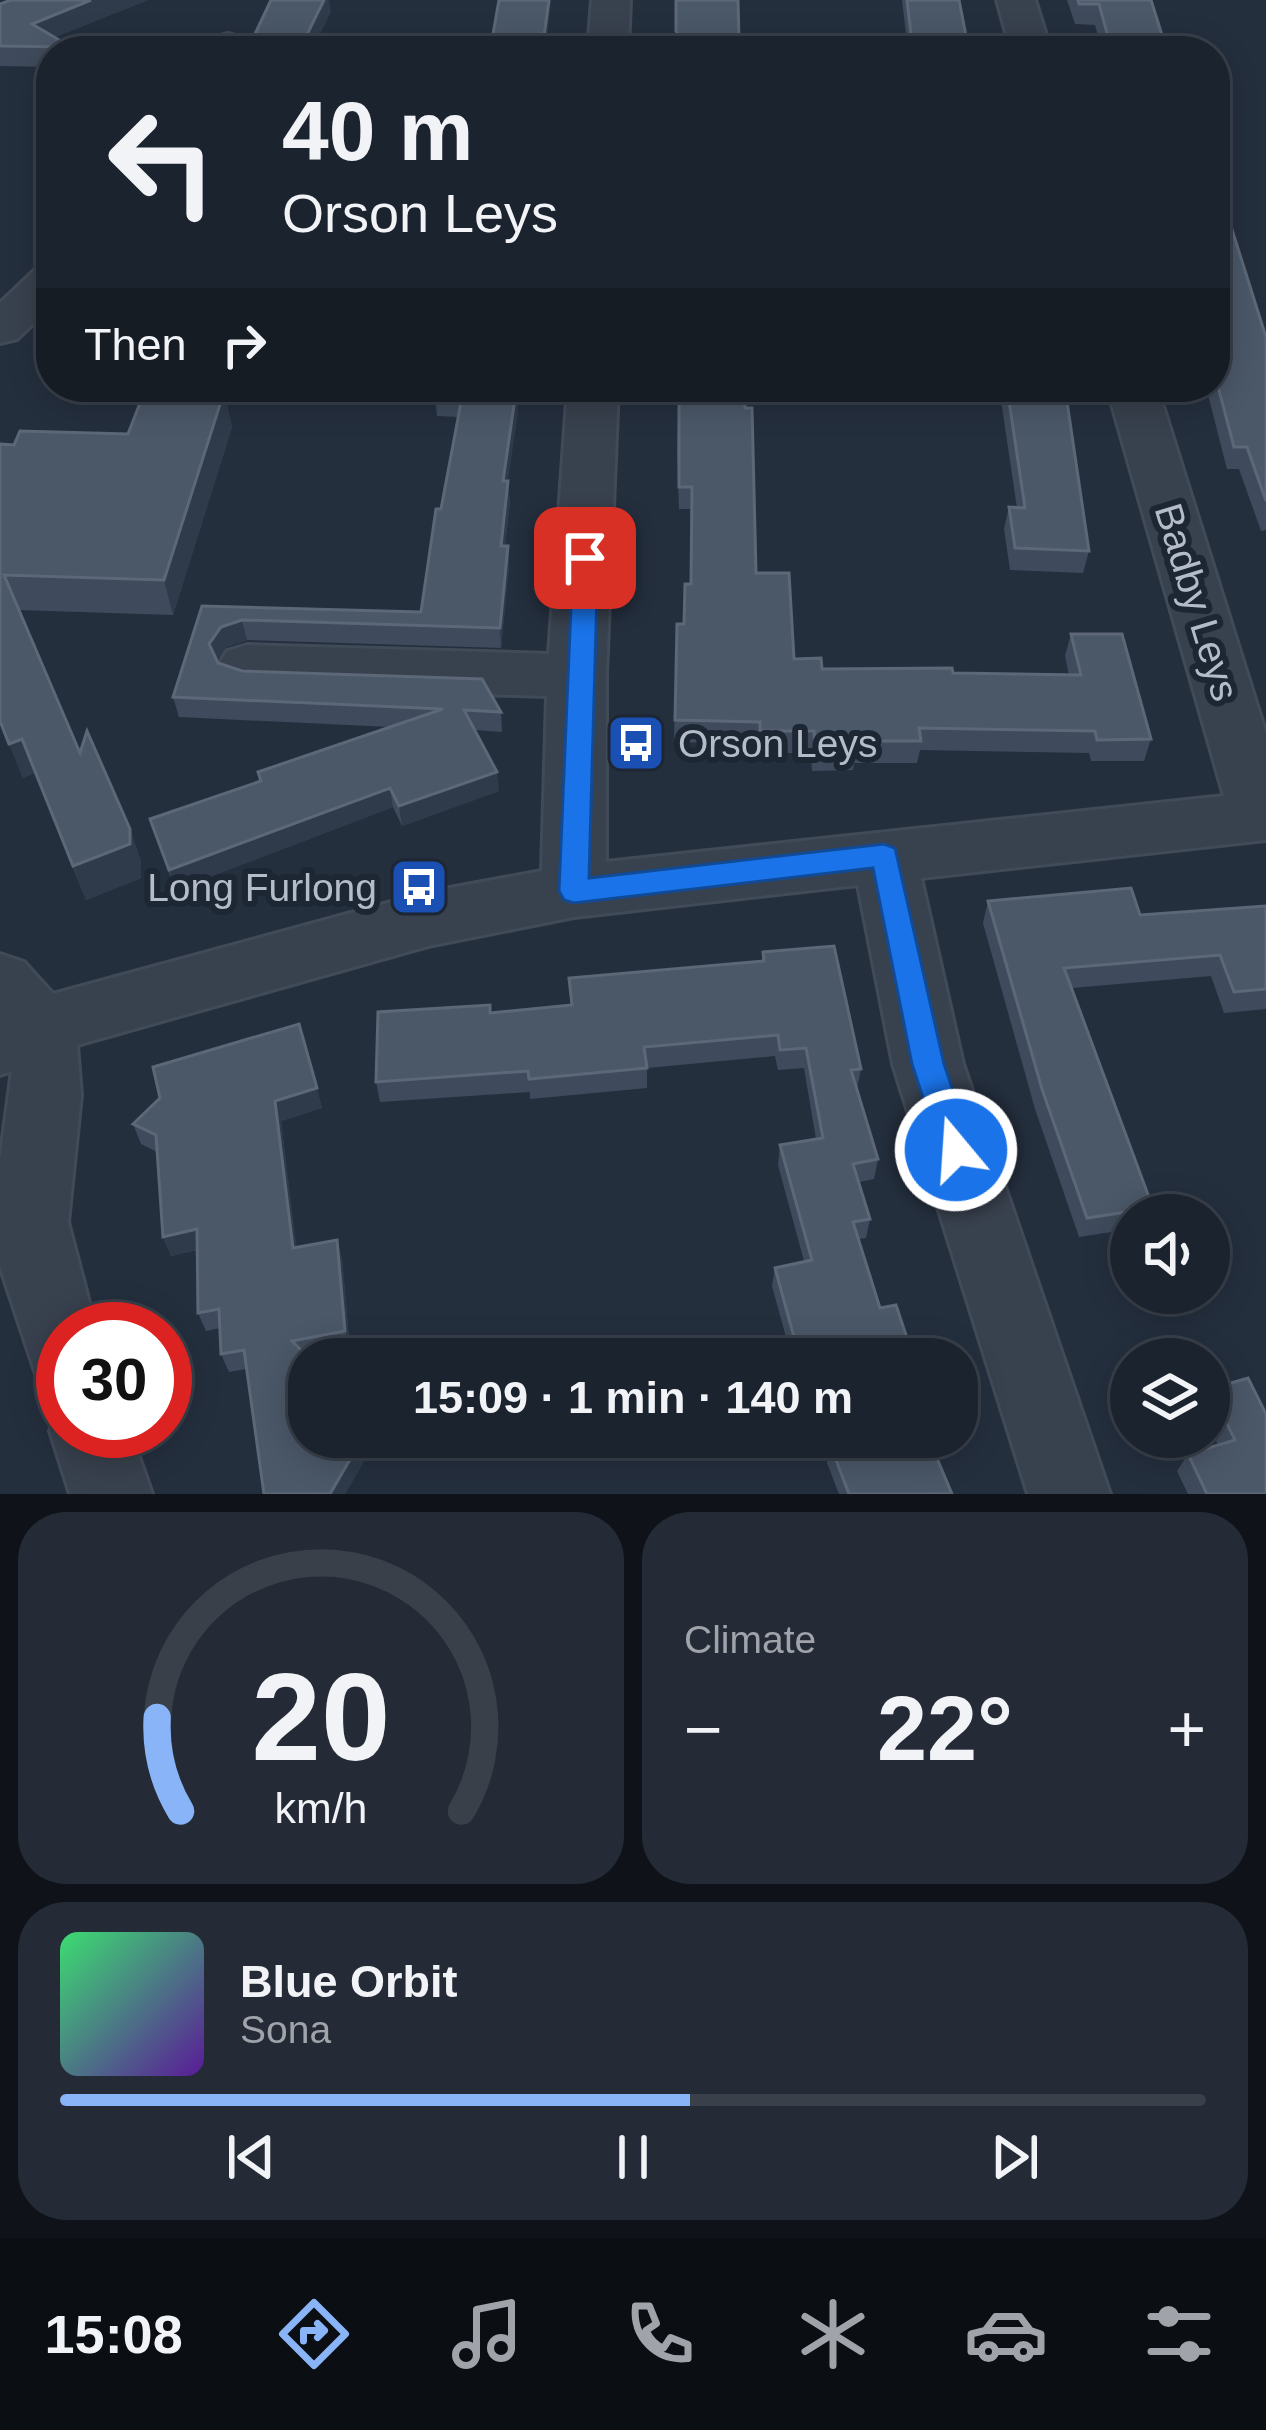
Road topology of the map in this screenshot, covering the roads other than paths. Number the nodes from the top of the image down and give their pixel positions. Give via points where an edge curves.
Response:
1 (611, 0) edge
2 (1016, 0) edge
3 (609, 36) edge
4 (1027, 36) edge
5 (36, 294) edge
6 (0, 329) edge
7 (592, 402) edge
8 (1137, 402) edge
9 (247, 666) edge
10 (578, 674) junction
11 (1264, 816) edge
12 (884, 856) junction
13 (574, 891) junction
14 (12, 1018) edge
15 (49, 1302) edge
16 (99, 1458) edge
17 (111, 1494) edge
18 (1069, 1494) edge

1 - 3 street
2 - 4 street
5 - 6 street
7 - 10 street
8 - 11 street, Badby Leys
9 - 10 street
10 - 13 street
11 - 12 street
12 - 13 street
12 - 18 street via 928,1064
13 - 14 street
14 - 15 street via 50,1058 31,1221
16 - 17 street

